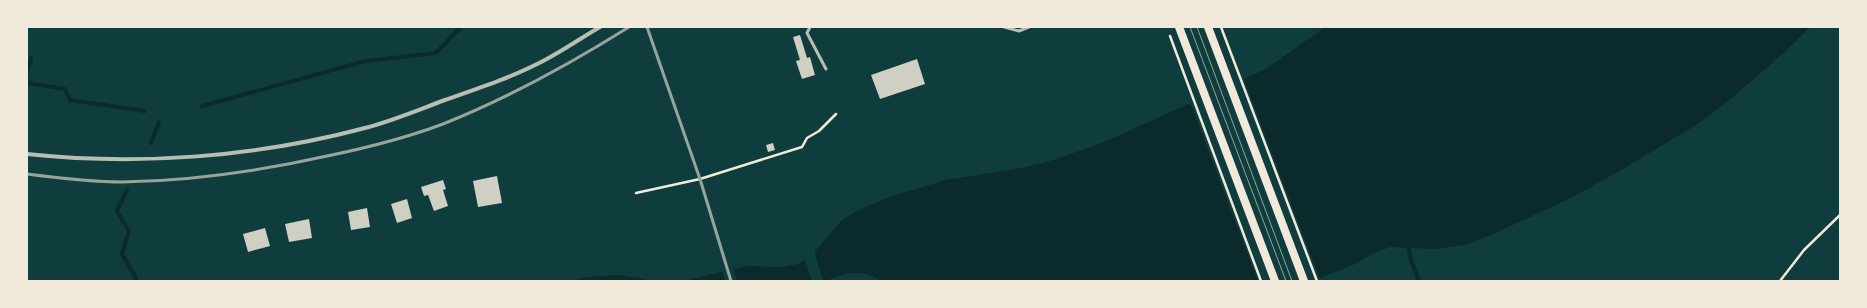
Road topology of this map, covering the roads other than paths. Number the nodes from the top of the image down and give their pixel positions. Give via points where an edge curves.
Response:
1 (600, 27) edge
2 (810, 27) edge
3 (1004, 27) edge
4 (1029, 27) edge
5 (1179, 27) edge
6 (1209, 30) edge
7 (826, 69) dead end
8 (27, 154) edge
9 (1275, 281) edge
10 (1304, 281) edge

1 - 8 street via 545,60 492,85 365,128 298,143 211,155 131,161
2 - 7 lane via 807,32
3 - 4 lane via 1019,31
5 - 9 main road
6 - 10 main road

